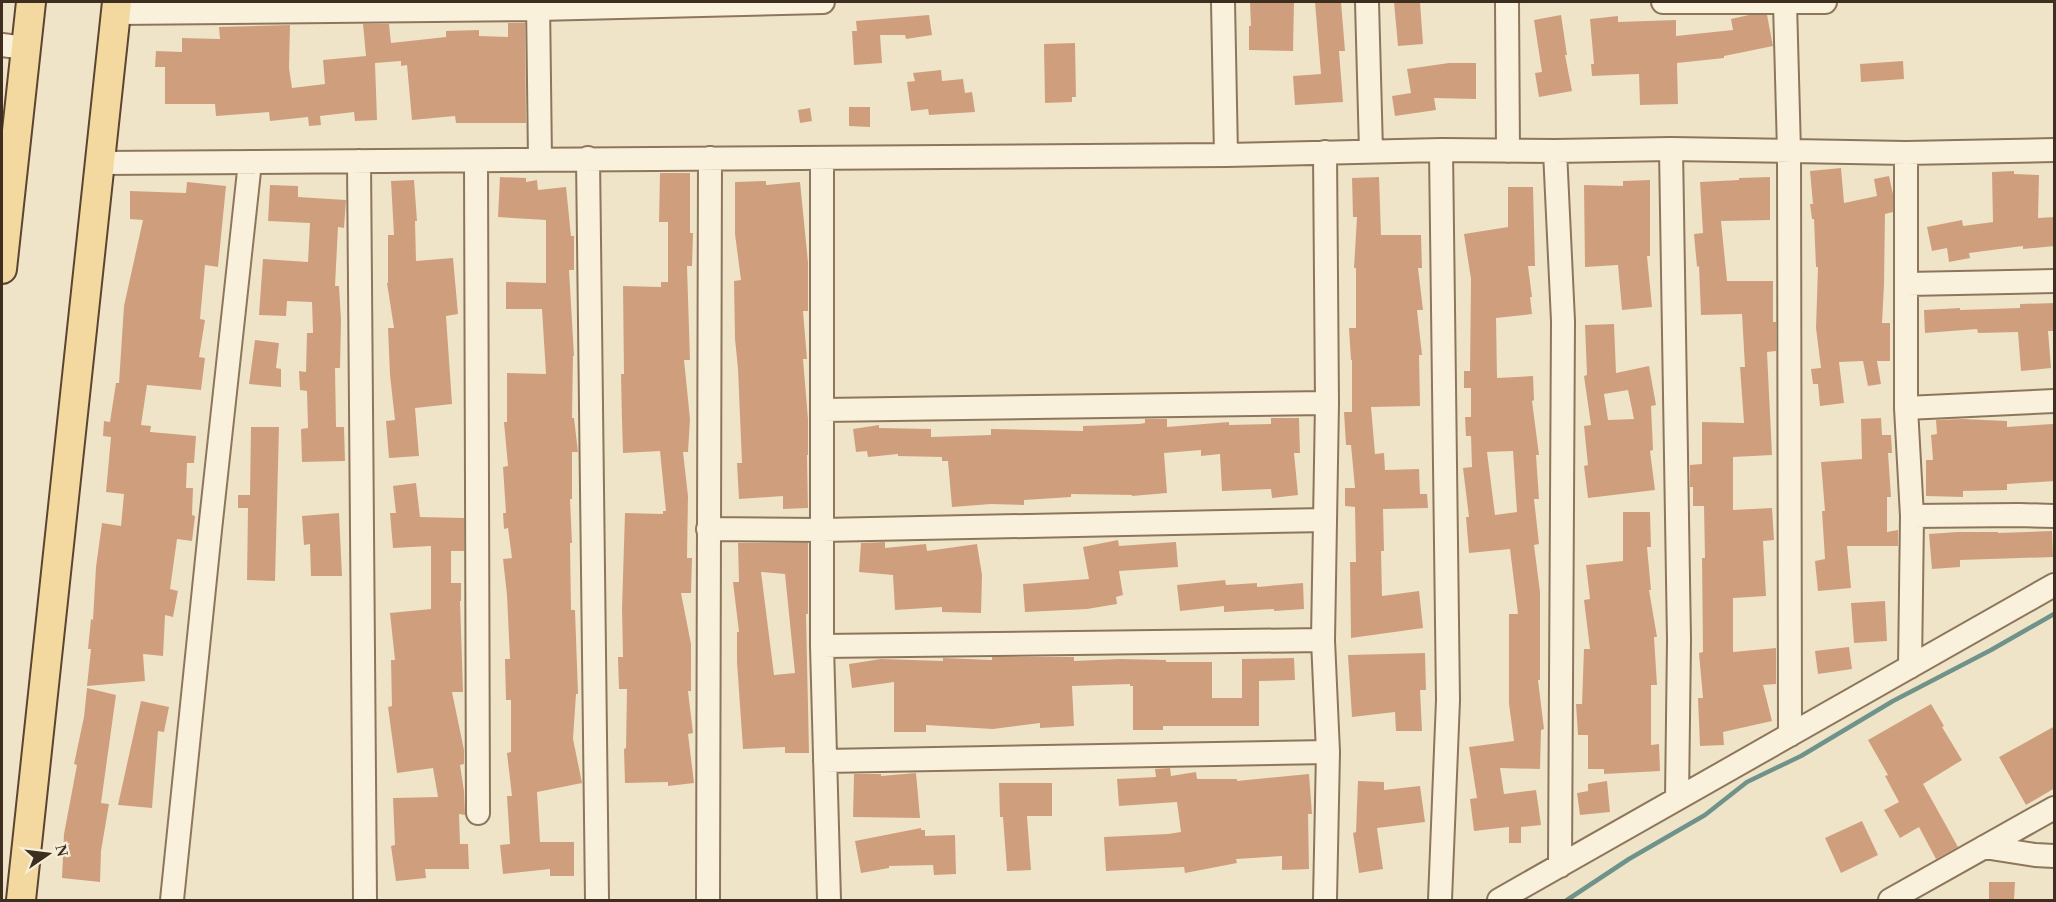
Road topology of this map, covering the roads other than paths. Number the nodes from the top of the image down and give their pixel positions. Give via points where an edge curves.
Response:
1 (31, 2) edge
2 (823, 2) edge
3 (1223, 2) edge
4 (1367, 2) edge
5 (1507, 2) edge
6 (1663, 2) edge
7 (1824, 2) edge
8 (1785, 3) edge
9 (538, 5) edge
10 (117, 7) edge
11 (14, 46) edge
12 (1671, 149) junction
13 (1440, 150) junction
14 (2055, 150) edge
15 (1371, 151) junction
16 (1508, 151) junction
17 (1555, 151) junction
18 (1789, 151) junction
19 (1325, 153) junction
20 (1906, 153) junction
21 (1226, 155) junction
22 (588, 158) junction
23 (710, 158) junction
24 (822, 158) junction
25 (540, 160) junction
26 (359, 161) junction
27 (476, 161) junction
28 (250, 162) junction
29 (100, 163) junction
30 (2, 269) edge
31 (2055, 280) edge
32 (1907, 284) junction
33 (2055, 401) edge
34 (1327, 403) junction
35 (1906, 408) junction
36 (823, 410) junction
37 (1912, 516) junction
38 (2055, 516) edge
39 (1325, 520) junction
40 (708, 529) junction
41 (822, 530) junction
42 (2055, 585) edge
43 (1323, 640) junction
44 (822, 646) junction
45 (1910, 667) junction
46 (1790, 735) junction
47 (1328, 752) junction
48 (825, 761) junction
49 (1677, 799) junction
50 (2055, 808) edge
51 (478, 813) dead end
52 (1984, 847) junction
53 (2055, 856) edge
54 (1560, 866) junction
55 (21, 900) edge
56 (172, 900) edge
57 (365, 900) edge
58 (597, 900) edge
59 (708, 900) edge
60 (829, 900) edge
61 (1325, 900) edge
62 (1440, 900) edge
63 (1499, 900) edge
64 (1890, 900) edge

1 - 11 main road
2 - 9 street
3 - 21 street
4 - 15 street
5 - 16 street
6 - 8 street
7 - 8 street
8 - 18 street
9 - 10 street
9 - 25 street
10 - 29 main road
11 - 30 main road
12 - 17 street
12 - 18 street
12 - 49 street via 1679,639
13 - 15 street
13 - 16 street
13 - 62 street via 1448,700
14 - 20 street
15 - 19 street
16 - 17 street
17 - 54 street via 1563,321
18 - 20 street
18 - 46 street
19 - 21 street
19 - 34 street
20 - 32 street
21 - 24 street
22 - 23 street
22 - 25 street
22 - 58 street
23 - 24 street
23 - 40 street
24 - 36 street
25 - 27 street
26 - 27 street
26 - 28 street
26 - 57 street
27 - 51 street
28 - 29 street
28 - 56 street
29 - 55 main road
31 - 32 street
32 - 35 street
33 - 35 street
34 - 36 street
34 - 39 street
35 - 37 street
36 - 41 street
37 - 38 street
37 - 45 street
39 - 41 street
39 - 43 street
40 - 41 street
40 - 59 street
41 - 44 street
42 - 45 street
43 - 44 street
43 - 47 street
44 - 48 street
45 - 46 street
46 - 49 street
47 - 48 street
47 - 61 street
48 - 60 street
49 - 54 street
50 - 52 street
52 - 53 street
52 - 64 street
54 - 63 street

